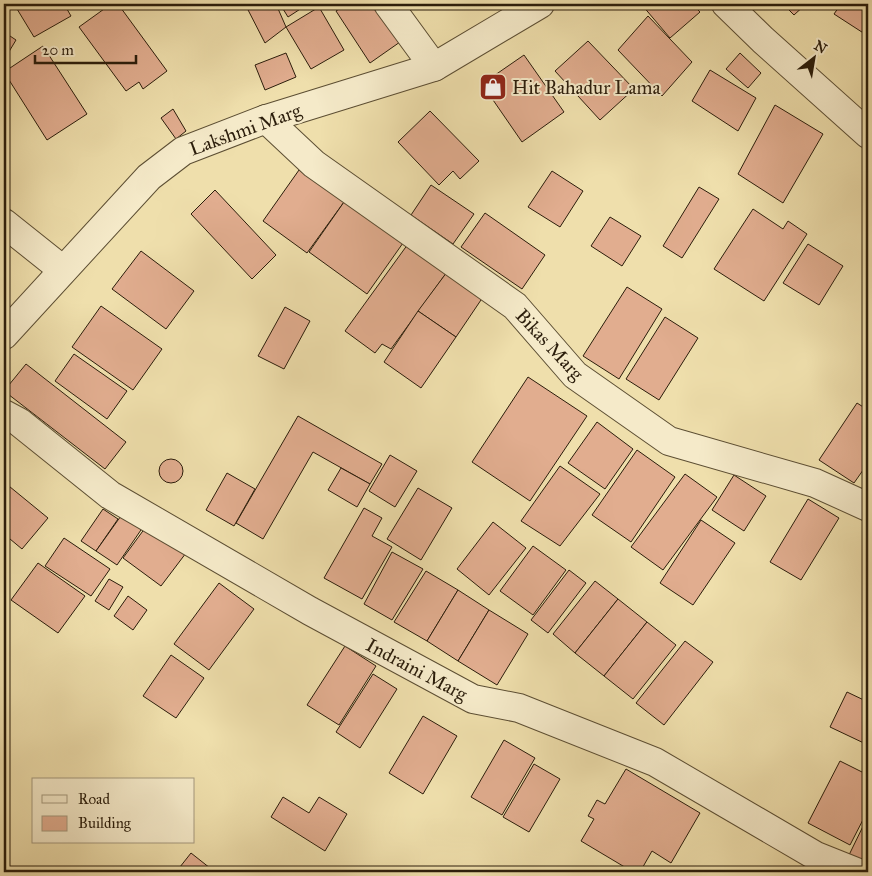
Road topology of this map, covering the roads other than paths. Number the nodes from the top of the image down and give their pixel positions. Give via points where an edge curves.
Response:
1 (388, 4) edge
2 (540, 4) edge
3 (726, 4) edge
4 (434, 67) junction
5 (266, 119) junction
6 (868, 134) edge
7 (4, 223) edge
8 (63, 270) junction
9 (4, 335) edge
10 (4, 414) edge
11 (868, 507) edge
12 (856, 872) edge

1 - 4 street
2 - 4 street, Lakshmi Marg
3 - 6 street
4 - 5 street, Lakshmi Marg
5 - 8 street, Lakshmi Marg via 183,151 149,177
5 - 11 street, Bikas Marg via 314,164 515,306 575,375 669,441 815,483
7 - 8 street
8 - 9 street, Lakshmi Marg
10 - 12 street, Indraini Marg via 19,422 110,495 310,611 472,699 519,708 655,762 816,856

